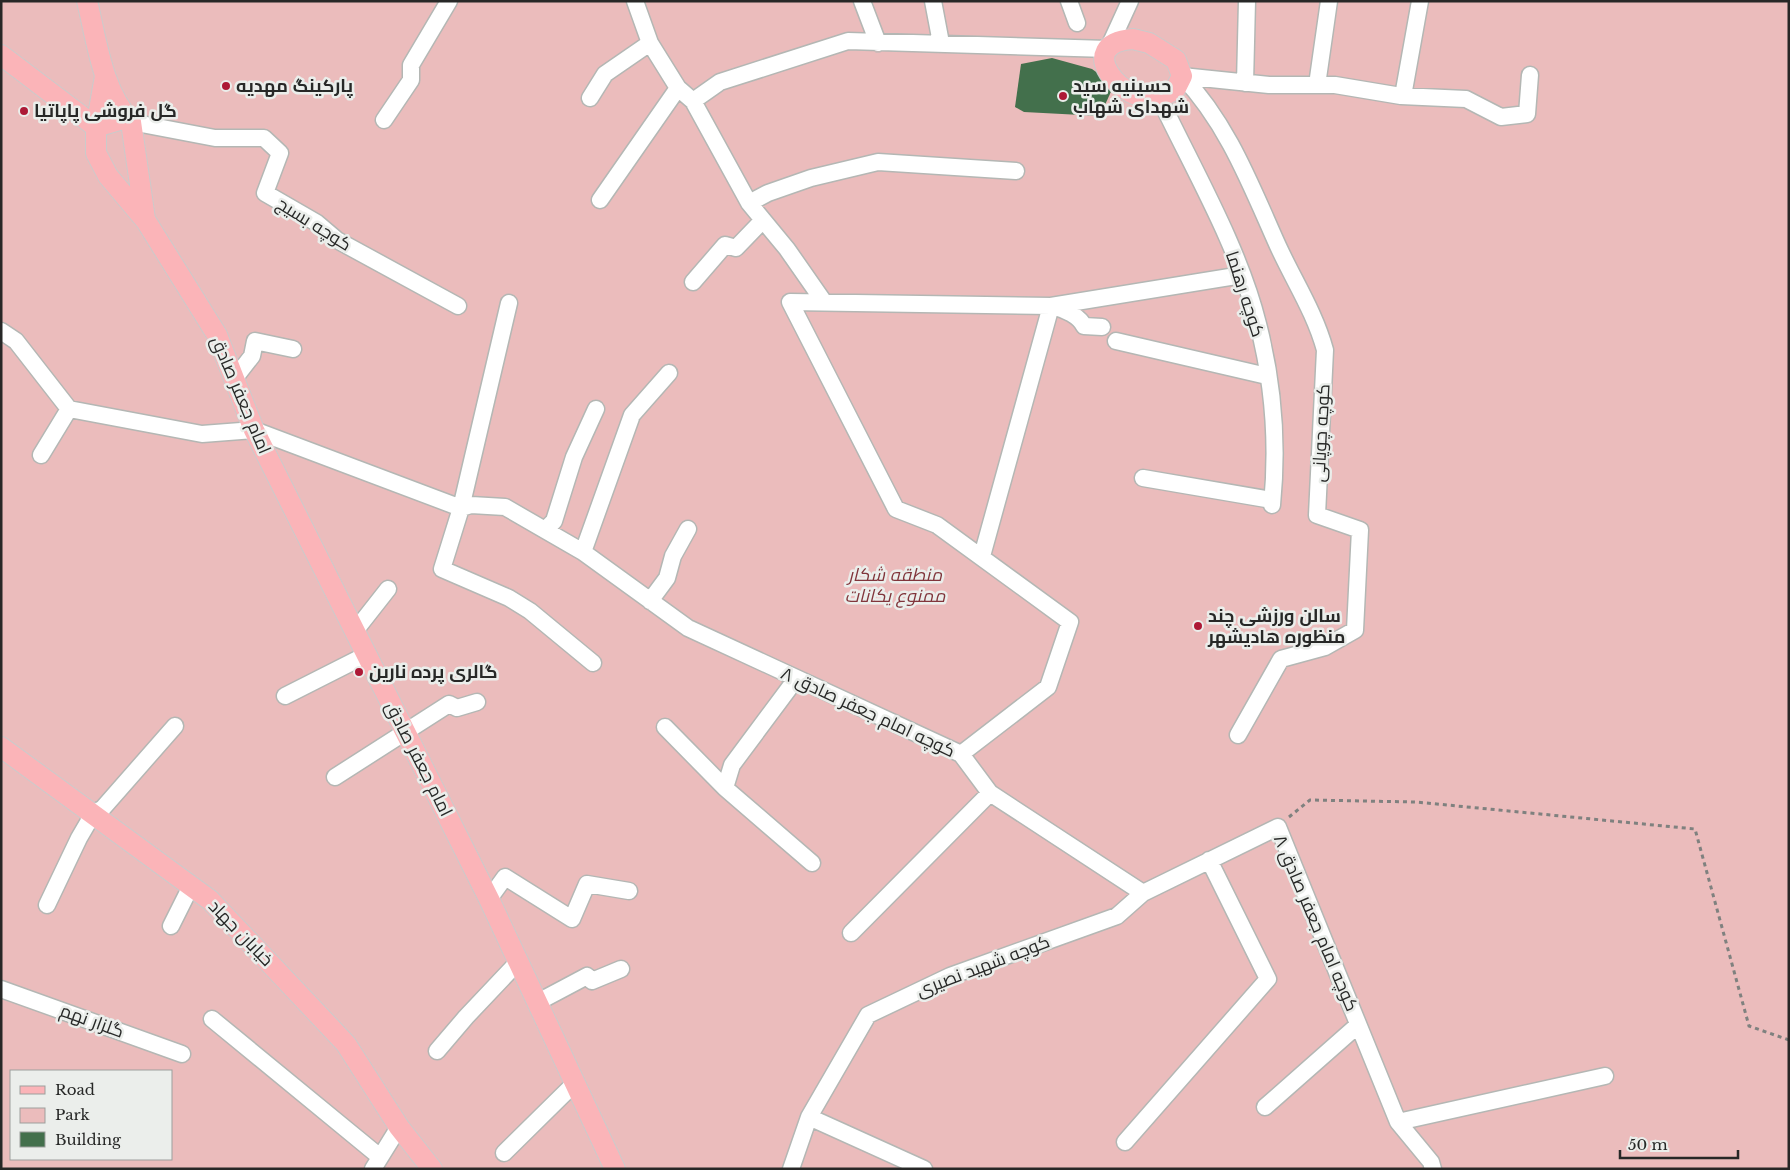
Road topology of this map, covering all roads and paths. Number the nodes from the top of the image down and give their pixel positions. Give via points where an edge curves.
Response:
1 (86, 1) edge
2 (449, 1) edge
3 (635, 1) edge
4 (862, 1) edge
5 (933, 1) edge
6 (1069, 1) edge
7 (1130, 1) edge
8 (1247, 1) edge
9 (1329, 1) edge
10 (1420, 1) edge
11 (1076, 22) dead end
12 (650, 43) junction
13 (878, 43) junction
14 (941, 43) junction
15 (1108, 49) junction
16 (1, 55) edge
17 (1530, 74) dead end
18 (105, 76) junction
19 (1182, 76) junction
20 (1245, 83) junction
21 (1318, 85) junction
22 (678, 88) junction
23 (1403, 96) junction
24 (1159, 97) junction
25 (590, 98) dead end
26 (693, 101) junction
27 (384, 120) dead end
28 (132, 122) junction
29 (96, 127) junction
30 (137, 167) junction
31 (1016, 171) dead end
32 (108, 176) junction
33 (600, 200) dead end
34 (749, 203) junction
35 (763, 220) junction
36 (146, 221) junction
37 (1242, 275) junction
38 (693, 282) dead end
39 (824, 302) junction
40 (509, 303) dead end
41 (458, 306) dead end
42 (1050, 306) junction
43 (1102, 327) dead end
44 (1, 331) edge
45 (1116, 341) dead end
46 (292, 349) dead end
47 (669, 373) dead end
48 (1267, 376) junction
49 (234, 380) junction
50 (69, 409) junction
51 (596, 409) dead end
52 (254, 430) junction
53 (41, 455) dead end
54 (1143, 478) dead end
55 (461, 508) junction
56 (688, 529) dead end
57 (545, 530) junction
58 (583, 552) junction
59 (982, 556) junction
60 (388, 589) dead end
61 (650, 602) junction
62 (354, 631) junction
63 (366, 655) junction
64 (593, 663) dead end
65 (796, 679) junction
66 (285, 696) dead end
67 (476, 702) dead end
68 (175, 726) dead end
69 (665, 727) dead end
70 (404, 731) junction
71 (1238, 735) dead end
72 (1, 747) edge
73 (961, 754) junction
74 (335, 777) dead end
75 (724, 788) junction
76 (990, 793) junction
77 (93, 814) junction
78 (1278, 827) junction
79 (1209, 860) junction
80 (812, 862) dead end
81 (192, 886) junction
82 (629, 891) dead end
83 (1143, 893) junction
84 (489, 899) junction
85 (47, 905) dead end
86 (171, 926) dead end
87 (851, 933) dead end
88 (519, 961) junction
89 (621, 969) dead end
90 (1, 988) edge
91 (538, 1002) junction
92 (212, 1019) dead end
93 (1358, 1026) junction
94 (1789, 1040) edge
95 (437, 1051) dead end
96 (182, 1054) dead end
97 (1605, 1076) dead end
98 (575, 1083) junction
99 (1265, 1107) dead end
100 (809, 1117) junction
101 (1398, 1122) junction
102 (399, 1127) junction
103 (1125, 1142) dead end
104 (504, 1153) dead end
105 (376, 1163) edge
106 (432, 1169) edge
107 (615, 1169) edge
108 (791, 1169) edge
109 (924, 1169) edge
110 (1433, 1169) edge

1 - 18 main road
2 - 27 street via 410,65 410,80
3 - 12 street
4 - 13 street
5 - 14 street
6 - 11 street
7 - 15 street
8 - 20 street
9 - 21 street
10 - 23 street
12 - 22 street
12 - 25 street via 605,74
13 - 14 street
13 - 26 street via 848,41 720,82
14 - 15 street
15 - 19 main road via 1119,40 1149,43 1176,60
15 - 24 main road via 1104,62 1107,74 1120,86 1139,95
16 - 29 main road
17 - 23 street via 1527,114 1501,117 1466,99
18 - 28 main road
18 - 29 main road
19 - 20 street
19 - 24 main road via 1175,90
19 - 71 street, کوچه چوپانی via 1202,97 1242,162 1319,328 1324,350 1317,515 1360,530 1355,630 1325,647 1281,659
20 - 21 street
21 - 23 street
22 - 26 street
22 - 33 street
24 - 37 street, کوچه رهنما
26 - 34 street
28 - 29 main road via 123,119
28 - 30 main road
28 - 41 street, کوچه بسیج via 215,138 264,138 280,153 265,194 317,223 337,240
29 - 32 main road via 96,153
30 - 32 main road via 138,173 128,184
30 - 36 main road
31 - 34 street via 878,162 811,178
32 - 36 main road
34 - 35 street
35 - 38 street via 736,248 725,245
35 - 39 street
36 - 49 main road, امام جعفر صادق via 217,335
37 - 42 street
37 - 48 street, کوچه رهنما via 1258,323
39 - 42 street
39 - 59 street via 790,302 896,509 937,525
40 - 55 street
42 - 43 street via 1065,310 1081,320 1084,326
42 - 59 street
44 - 50 street via 16,341
45 - 48 street
46 - 49 street via 255,341 252,356
47 - 58 street via 632,415
48 - 54 street, کوچه رهنما via 1272,402 1272,503
49 - 52 main road, امام جعفر صادق
50 - 52 street via 202,434
50 - 53 street
51 - 57 street via 574,457 554,521
52 - 55 street, کوچه امام جعفر صادق ۸
52 - 62 main road, امام جعفر صادق
55 - 57 street, کوچه امام جعفر صادق ۸ via 471,505 505,507
55 - 64 street via 442,569 509,598 530,611
56 - 61 street via 673,556 667,578
57 - 58 street, کوچه امام جعفر صادق ۸
58 - 61 street, کوچه امام جعفر صادق ۸
59 - 73 street via 1070,622 1048,687
60 - 62 street
61 - 65 street, کوچه امام جعفر صادق ۸ via 688,628
62 - 63 main road, امام جعفر صادق
63 - 66 street
63 - 70 main road, امام جعفر صادق
65 - 73 street, کوچه امام جعفر صادق ۸
65 - 75 street via 732,765
67 - 70 street via 457,708 449,704
68 - 77 street via 103,808
69 - 75 street
70 - 74 street
70 - 84 main road, امام جعفر صادق
72 - 77 main road, خیابان جهاد
73 - 76 street, کوچه امام جعفر صادق ۸
75 - 80 street
76 - 83 street, کوچه امام جعفر صادق ۸
76 - 87 street
77 - 81 main road, خیابان جهاد
77 - 85 street via 78,838
78 - 79 street, کوچه امام جعفر صادق ۸
78 - 93 street, کوچه امام جعفر صادق ۸
78 - 94 path via 1310,800 1416,802 1695,829 1749,1026
79 - 83 street, کوچه امام جعفر صادق ۸
79 - 103 street via 1268,979
81 - 86 street
81 - 102 main road, خیابان جهاد via 210,900 346,1044
82 - 84 street via 587,884 572,919 505,877
83 - 100 street, کوچه شهید نصیری via 1117,916 950,976 868,1015
84 - 88 main road, امام جعفر صادق
88 - 91 main road, امام جعفر صادق
88 - 95 street
89 - 91 street via 592,981 587,976
90 - 96 street, گلزار نهم
91 - 98 main road, امام جعفر صادق
92 - 105 street
93 - 99 street
93 - 101 street, کوچه امام جعفر صادق ۸
97 - 101 street
98 - 104 street
98 - 107 main road, امام جعفر صادق
100 - 108 street, کوچه شهید نصیری
100 - 109 street
101 - 110 street, کوچه امام جعفر صادق ۸ via 1431,1162
102 - 105 street
102 - 106 main road, خیابان جهاد

